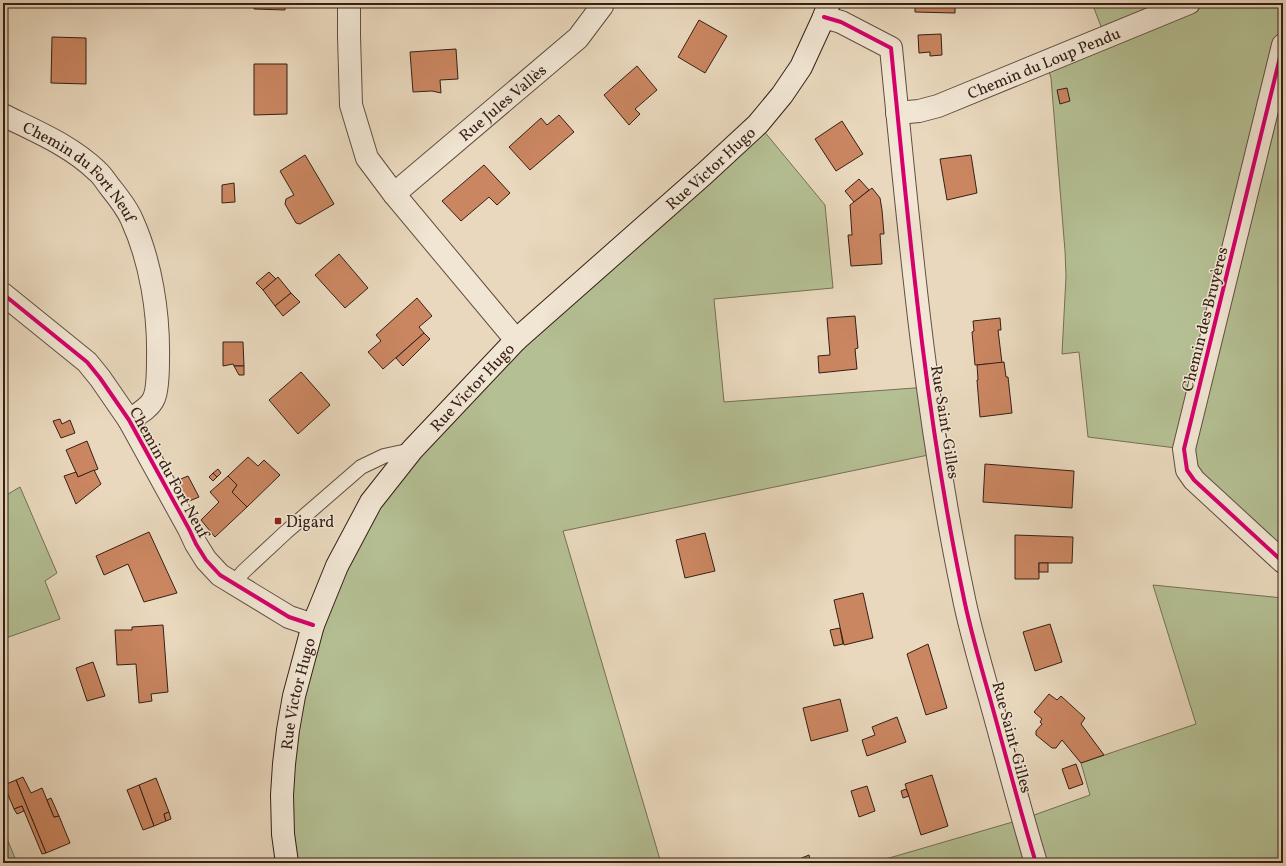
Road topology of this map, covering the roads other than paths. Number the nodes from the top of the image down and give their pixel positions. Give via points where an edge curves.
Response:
1 (349, 3) edge
2 (603, 3) edge
3 (1189, 3) edge
4 (827, 10) edge
5 (1283, 45) edge
6 (897, 113) junction
7 (3, 115) edge
8 (394, 194) junction
9 (3, 294) edge
10 (516, 340) junction
11 (129, 420) junction
12 (412, 450) junction
13 (1283, 562) edge
14 (234, 583) junction
15 (313, 625) junction
16 (287, 863) edge
17 (1036, 863) edge

1 - 8 street via 351,105 368,158
2 - 8 street, Rue Jules Vallès via 578,38
3 - 6 street, Chemin du Loup Pendu via 938,106
4 - 6 street, Rue Saint-Gilles via 842,22 891,48
4 - 10 street, Rue Victor Hugo via 801,67 758,124
5 - 13 street, Chemin des Bruyères via 1184,449 1187,470 1194,480
6 - 17 street, Rue Saint-Gilles via 917,305 950,526 976,646
7 - 11 street, Chemin du Fort Neuf via 75,153 97,171 132,218 145,252 156,317 158,350 154,399 146,409
8 - 10 street
9 - 11 street, Chemin du Fort Neuf via 87,362 105,383
10 - 12 street, Rue Victor Hugo
11 - 14 street, Chemin du Fort Neuf via 206,560 220,575
12 - 14 lane via 384,456 361,467 286,532
12 - 15 street, Rue Victor Hugo via 371,502 337,566
14 - 15 street, Chemin du Fort Neuf via 289,617
15 - 16 street, Rue Victor Hugo via 294,696 284,764 283,834

